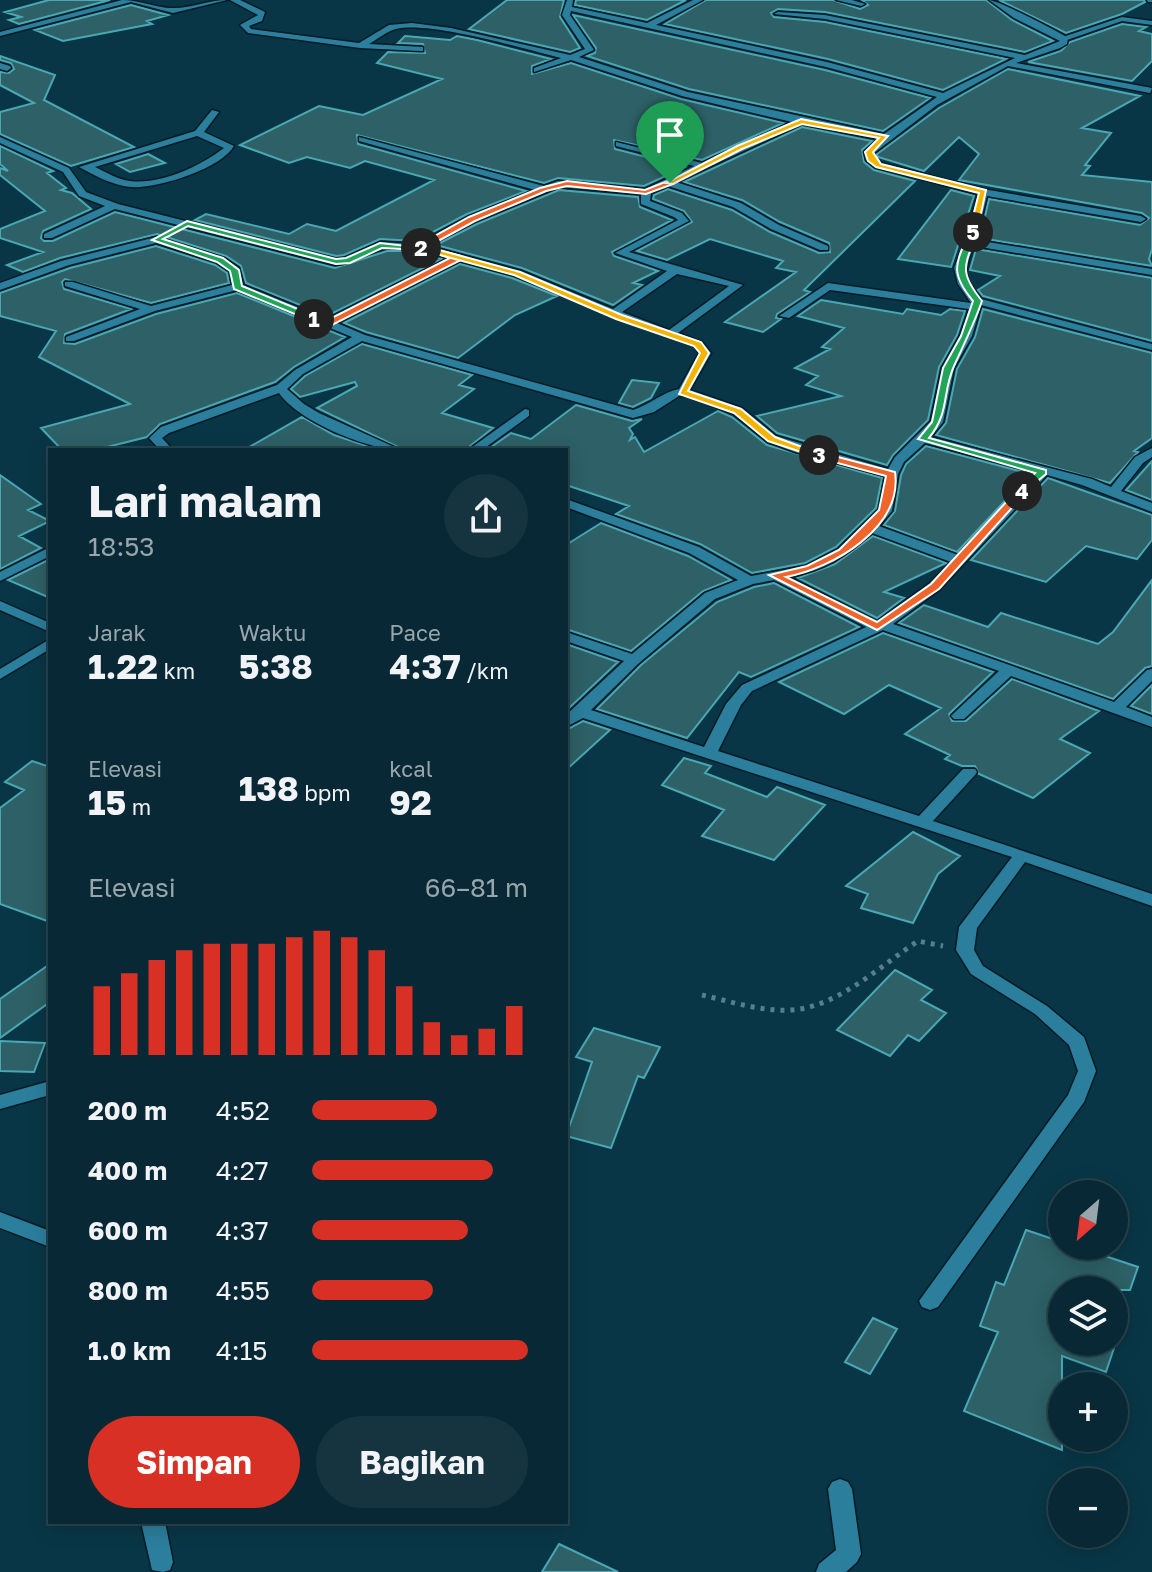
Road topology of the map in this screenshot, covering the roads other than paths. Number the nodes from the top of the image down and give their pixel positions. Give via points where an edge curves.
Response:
1 (131, 0) edge
2 (223, 0) edge
3 (234, 0) edge
4 (699, 0) edge
5 (840, 0) edge
6 (993, 0) edge
7 (569, 4) edge
8 (861, 4) dead end
9 (778, 14) dead end
10 (1152, 23) edge
11 (648, 26) junction
12 (0, 34) edge
13 (1064, 38) junction
14 (360, 46) junction
15 (420, 49) dead end
16 (1023, 57) junction
17 (573, 58) junction
18 (1007, 63) junction
19 (537, 70) dead end
20 (1150, 90) edge
21 (943, 96) junction
22 (215, 112) dead end
23 (801, 121) junction
24 (198, 133) junction
25 (885, 137) junction
26 (362, 139) dead end
27 (0, 140) edge
28 (619, 144) dead end
29 (87, 166) junction
30 (704, 166) junction
31 (66, 170) junction
32 (670, 183) junction
33 (543, 189) junction
34 (646, 192) junction
35 (983, 192) junction
36 (114, 206) junction
37 (1141, 219) dead end
38 (187, 223) junction
39 (48, 236) dead end
40 (156, 240) junction
41 (970, 242) junction
42 (419, 247) junction
43 (824, 248) dead end
44 (458, 258) junction
45 (675, 270) junction
46 (1152, 272) edge
47 (69, 284) dead end
48 (0, 287) edge
49 (238, 287) junction
50 (976, 304) junction
51 (151, 309) junction
52 (614, 313) junction
53 (785, 316) dead end
54 (326, 324) junction
55 (670, 334) junction
56 (361, 337) junction
57 (70, 339) dead end
58 (1152, 347) edge
59 (281, 388) junction
60 (683, 392) junction
61 (525, 413) dead end
62 (923, 439) junction
63 (165, 448) edge
64 (390, 448) edge
65 (477, 448) edge
66 (1152, 452) edge
67 (1043, 472) junction
68 (892, 474) junction
69 (1113, 493) junction
70 (568, 504) edge
71 (1152, 508) edge
72 (870, 528) junction
73 (48, 552) edge
74 (960, 561) junction
75 (774, 575) junction
76 (0, 577) edge
77 (749, 581) junction
78 (0, 605) edge
79 (880, 626) junction
80 (48, 627) edge
81 (568, 637) edge
82 (48, 644) edge
83 (634, 660) junction
84 (1008, 671) junction
85 (1152, 673) edge
86 (0, 675) edge
87 (1116, 708) junction
88 (959, 716) dead end
89 (574, 717) edge
90 (1152, 722) edge
91 (710, 751) junction
92 (969, 772) dead end
93 (923, 822) junction
94 (1022, 855) junction
95 (1152, 900) edge
96 (48, 1089) edge
97 (0, 1102) edge
98 (0, 1220) edge
99 (48, 1238) edge
100 (930, 1301) dead end
101 (840, 1489) dead end
102 (153, 1524) edge
103 (161, 1562) dead end
104 (828, 1572) edge

1 - 2 street via 177,11
1 - 12 street
3 - 14 street via 262,14 244,25 248,31
4 - 11 street
5 - 8 street
6 - 13 street
7 - 11 street
7 - 17 street via 566,15 590,50
9 - 16 street via 825,17
10 - 13 street via 1122,19
11 - 21 street
13 - 16 street via 1051,50
14 - 15 street
14 - 17 street via 387,29 412,25 481,35
16 - 18 street
17 - 19 street
17 - 23 street via 685,94
18 - 20 street
18 - 21 street
21 - 25 street
22 - 24 street
23 - 25 street
23 - 30 street
24 - 29 street
24 - 29 street via 228,149 196,168 139,184 123,183
25 - 35 street via 869,152 878,165
26 - 33 street
27 - 31 street
28 - 30 street
29 - 31 street
30 - 32 street
31 - 36 street via 82,194
32 - 34 street
32 - 43 street via 737,205
33 - 34 street via 567,183
33 - 42 street
34 - 45 street via 645,202 684,221 620,253
35 - 37 street
35 - 41 street
36 - 38 street
36 - 39 street
38 - 40 street
38 - 42 street via 336,262 380,245
40 - 48 street via 65,263
40 - 49 street via 229,265
41 - 46 street
41 - 50 street via 959,268
42 - 44 street
44 - 52 street via 517,273
44 - 54 street
45 - 52 street
45 - 55 street via 738,285
47 - 51 street
49 - 51 street
49 - 54 street
50 - 53 street via 828,286
50 - 58 street
50 - 62 street via 948,368 937,422
51 - 57 street
52 - 55 street
54 - 56 street
55 - 60 street via 698,344 705,353
56 - 59 street
56 - 60 street via 633,414
59 - 63 street via 165,430 155,438
59 - 64 street via 309,412
60 - 68 street via 738,411 772,439
61 - 65 street
62 - 67 street
62 - 68 street via 899,460
66 - 69 street
67 - 69 street
67 - 74 street
68 - 72 street via 885,511
69 - 71 street
70 - 77 street via 694,550
72 - 74 street
72 - 75 street via 843,552 810,569
73 - 76 street
74 - 79 street
75 - 77 street
75 - 79 street
77 - 83 street via 710,596
78 - 80 street
79 - 84 street
79 - 91 street via 747,688
81 - 83 street
82 - 86 street
83 - 89 street
84 - 87 street
84 - 88 street
85 - 87 street
87 - 90 street
89 - 91 street
91 - 93 street
92 - 93 street
93 - 94 street
94 - 95 street
94 - 100 street via 968,927 965,950 977,970 1041,1010 1077,1042 1087,1071 1077,1097
96 - 97 street
98 - 99 street
101 - 104 street via 849,1554
102 - 103 street

